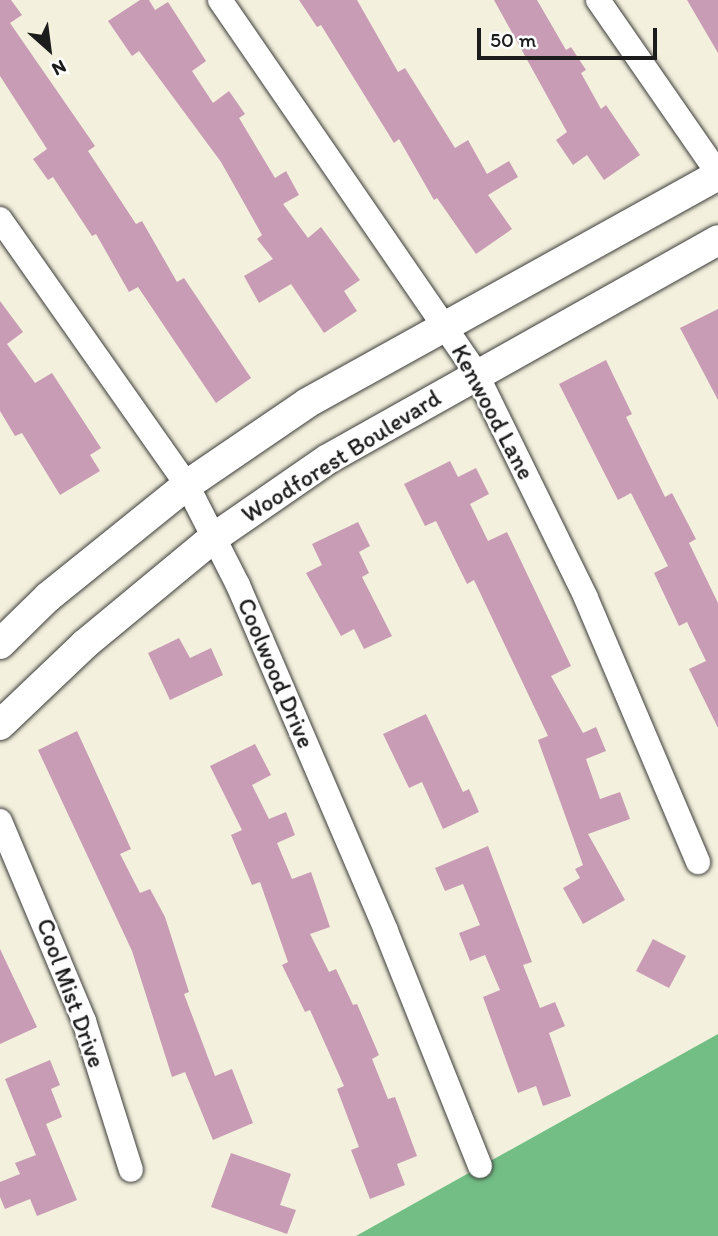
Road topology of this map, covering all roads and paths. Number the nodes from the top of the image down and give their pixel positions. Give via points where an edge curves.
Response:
1 (220, 0) edge
2 (598, 0) edge
3 (718, 174) edge
4 (0, 219) edge
5 (718, 240) edge
6 (446, 326) junction
7 (476, 373) junction
8 (187, 485) junction
9 (212, 539) junction
10 (0, 644) edge
11 (0, 725) edge
12 (0, 821) edge
13 (698, 862) dead end
14 (480, 1166) dead end
15 (131, 1170) dead end

1 - 6 street, Kenwood Lane
2 - 3 street
3 - 6 street
4 - 8 street, Coolwood Drive
5 - 7 street, Woodforest Boulevard
6 - 7 street, Kenwood Lane
6 - 8 street via 307,403
7 - 9 street, Woodforest Boulevard via 328,459
7 - 13 street, Kenwood Lane via 586,598
8 - 9 street, Coolwood Drive
8 - 10 street via 48,597
9 - 11 street, Woodforest Boulevard via 85,644
9 - 14 street, Coolwood Drive via 238,585 370,893
12 - 15 street, Cool Mist Drive via 84,1021

